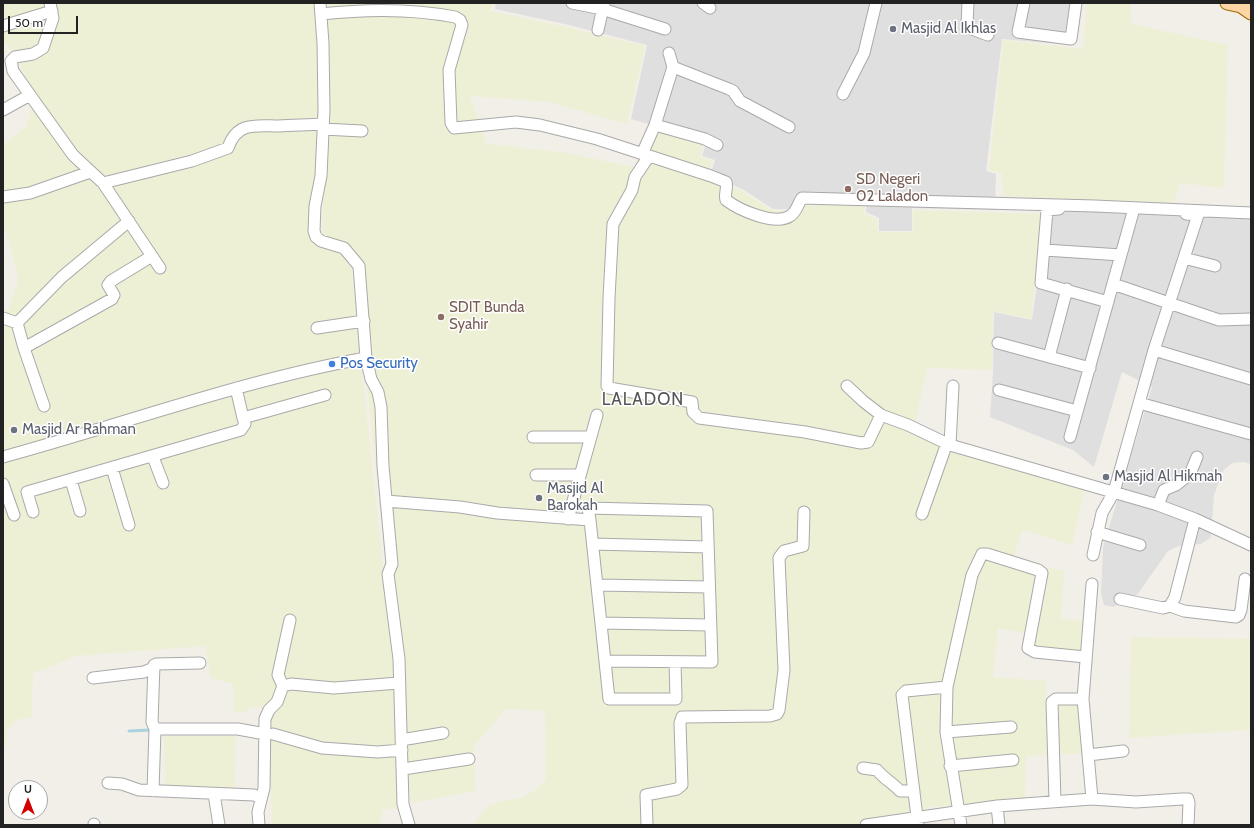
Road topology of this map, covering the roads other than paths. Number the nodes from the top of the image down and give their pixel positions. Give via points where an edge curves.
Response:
1 (572, 3) edge
2 (876, 3) edge
3 (968, 3) edge
4 (1024, 3) edge
5 (1076, 3) edge
6 (1227, 3) edge
7 (603, 6) edge
8 (51, 7) edge
9 (1245, 7) edge
10 (320, 8) edge
11 (3, 26) edge
12 (598, 30) dead end
13 (665, 30) dead end
14 (988, 35) dead end
15 (669, 53) dead end
16 (673, 67) junction
17 (843, 94) dead end
18 (30, 95) junction
19 (3, 110) edge
20 (655, 125) junction
21 (322, 126) junction
22 (790, 127) dead end
23 (362, 131) dead end
24 (717, 145) dead end
25 (646, 155) junction
26 (90, 172) junction
27 (103, 183) junction
28 (3, 197) edge
29 (1133, 212) junction
30 (1251, 213) edge
31 (129, 221) junction
32 (1045, 250) junction
33 (152, 256) junction
34 (1121, 256) junction
35 (1184, 258) junction
36 (1215, 266) dead end
37 (160, 268) dead end
38 (1113, 284) junction
39 (1067, 290) junction
40 (1108, 302) junction
41 (1170, 303) junction
42 (3, 318) edge
43 (1251, 319) edge
44 (364, 321) junction
45 (17, 323) junction
46 (317, 328) dead end
47 (998, 343) dead end
48 (24, 348) junction
49 (1154, 350) junction
50 (1049, 357) junction
51 (366, 358) junction
52 (1090, 368) junction
53 (1251, 379) edge
54 (847, 386) dead end
55 (953, 386) dead end
56 (236, 388) junction
57 (999, 390) dead end
58 (325, 395) dead end
59 (1139, 403) junction
60 (44, 406) dead end
61 (1077, 411) junction
62 (597, 415) dead end
63 (881, 415) junction
64 (243, 418) junction
65 (1251, 434) edge
66 (533, 437) dead end
67 (591, 437) junction
68 (1070, 437) dead end
69 (949, 444) junction
70 (3, 457) edge
71 (153, 457) junction
72 (1197, 457) dead end
73 (112, 468) junction
74 (536, 475) dead end
75 (580, 475) junction
76 (72, 480) junction
77 (3, 484) edge
78 (163, 484) dead end
79 (1114, 492) junction
80 (386, 502) junction
81 (1158, 505) junction
82 (571, 507) junction
83 (588, 508) junction
84 (80, 511) dead end
85 (32, 512) dead end
86 (804, 512) dead end
87 (922, 514) dead end
88 (14, 515) dead end
89 (568, 519) junction
90 (1195, 519) junction
91 (590, 520) junction
92 (129, 525) dead end
93 (1097, 532) junction
94 (593, 544) junction
95 (1140, 545) dead end
96 (1251, 545) edge
97 (708, 547) junction
98 (1093, 555) dead end
99 (1245, 579) dead end
100 (1092, 584) dead end
101 (598, 585) junction
102 (709, 587) junction
103 (1120, 599) dead end
104 (1170, 606) junction
105 (290, 620) dead end
106 (602, 623) junction
107 (710, 625) junction
108 (1085, 658) junction
109 (606, 661) junction
110 (675, 662) junction
111 (200, 663) dead end
112 (154, 665) junction
113 (93, 678) dead end
114 (399, 683) junction
115 (284, 686) junction
116 (947, 687) junction
117 (1082, 699) junction
118 (1011, 727) dead end
119 (155, 729) junction
120 (946, 732) junction
121 (443, 733) dead end
122 (269, 734) junction
123 (402, 745) junction
124 (1123, 751) dead end
125 (1088, 755) junction
126 (469, 759) dead end
127 (1013, 760) dead end
128 (950, 766) junction
129 (863, 768) dead end
130 (403, 769) junction
131 (108, 783) dead end
132 (153, 791) junction
133 (914, 791) junction
134 (214, 794) junction
135 (261, 798) junction
136 (1092, 799) junction
137 (1055, 801) junction
138 (996, 806) junction
139 (959, 812) junction
140 (917, 821) edge
141 (880, 824) edge
142 (219, 825) edge
143 (259, 825) edge
144 (409, 825) edge
145 (647, 825) edge
146 (866, 825) edge
147 (961, 825) edge
148 (999, 825) edge
149 (1188, 825) edge

1 - 7 street
2 - 17 street via 864,53
3 - 14 street via 967,25
4 - 5 street via 1018,32 1071,39
6 - 9 main road
7 - 12 street
7 - 13 street
8 - 11 street
8 - 18 street via 52,23 43,48 33,54 15,57 11,61 13,71
10 - 21 street via 324,68
10 - 25 street via 399,10 441,14 460,20 462,25 449,70 451,123 454,128 516,122 540,125 597,139
15 - 16 street
16 - 20 street
16 - 22 street via 729,89 740,101
18 - 19 street
18 - 26 street via 73,155
20 - 24 street via 705,139
20 - 25 street
21 - 23 street
21 - 27 street via 254,125 241,130 228,148 192,161
21 - 44 street via 321,176 315,206 314,233 321,241 344,248 359,266
25 - 30 street via 726,182 726,200 739,208 772,220 790,216 802,198
25 - 63 street via 635,177 632,190 613,224 607,386 616,390 692,402 693,412 699,418 791,430 861,443 868,442
26 - 27 street
26 - 28 street via 30,193
27 - 31 street
29 - 32 street via 1049,209
29 - 34 street
29 - 35 street via 1198,215
31 - 33 street
31 - 45 street via 62,277
32 - 34 street
32 - 39 street via 1041,283
33 - 37 street
33 - 48 street via 108,284 114,295 112,299
34 - 38 street
35 - 36 street
35 - 41 street
38 - 40 street
38 - 41 street
39 - 40 street
39 - 50 street
40 - 52 street
41 - 43 street via 1219,320
41 - 49 street
42 - 45 street
44 - 46 street
44 - 51 street
45 - 48 street
47 - 50 street
48 - 60 street
49 - 53 street
49 - 59 street
50 - 52 street
51 - 56 street
51 - 80 street via 380,403
52 - 61 street
54 - 63 street
55 - 69 street
56 - 64 street
56 - 70 street
57 - 61 street
58 - 64 street
59 - 65 street
59 - 79 street
61 - 68 street
62 - 67 street
63 - 69 street
64 - 71 street via 245,424 241,430
66 - 67 street
67 - 75 street
69 - 79 street
69 - 87 street
71 - 73 street
71 - 78 street
72 - 81 street via 1190,474 1176,485 1164,490
73 - 76 street
73 - 92 street
74 - 75 street
75 - 82 street
76 - 84 street
76 - 85 street via 27,492
77 - 88 street
79 - 81 street
79 - 93 street via 1102,512
80 - 89 street
80 - 114 street via 392,564 388,574 397,642
81 - 90 street
82 - 83 street
82 - 89 street
83 - 91 street
83 - 97 street via 707,511
86 - 145 street via 804,546 784,551 779,558 784,670 777,714 682,717 682,785 677,789 646,795 644,798
89 - 91 street
90 - 96 street
90 - 104 street via 1175,597
91 - 94 street
93 - 95 street
93 - 98 street
94 - 97 street
94 - 101 street
97 - 102 street
99 - 104 street via 1239,615 1236,617 1184,611
100 - 108 street
101 - 102 street
101 - 106 street
102 - 107 street
103 - 104 street via 1163,608
105 - 115 street via 278,675
106 - 107 street
106 - 109 street
107 - 110 street via 712,662
108 - 116 street via 1035,652 1028,648 1042,573 982,554 972,575
108 - 117 street
109 - 110 street
109 - 110 street via 609,699 676,699
111 - 112 street
112 - 113 street via 144,672
112 - 119 street via 152,722
114 - 115 street via 334,688 291,684
114 - 123 street
115 - 122 street via 277,702 266,716
116 - 120 street
116 - 133 street via 906,691 902,695
117 - 125 street
117 - 137 street via 1056,699 1052,702
118 - 120 street
119 - 122 street via 238,729
119 - 132 street
120 - 128 street
121 - 123 street
122 - 123 street via 328,749 378,752
122 - 135 street
123 - 130 street
124 - 125 street
125 - 136 street
126 - 130 street
127 - 128 street
128 - 139 street
129 - 133 street via 878,770 900,791
130 - 144 street via 404,804
131 - 132 street via 122,784 135,790
132 - 134 street
133 - 140 street
134 - 135 street via 254,795
134 - 142 street
135 - 143 street
136 - 137 street
136 - 149 street via 1136,802 1188,799
137 - 138 street
138 - 139 street
138 - 148 street
139 - 140 street
139 - 147 street
140 - 141 street
141 - 146 street

